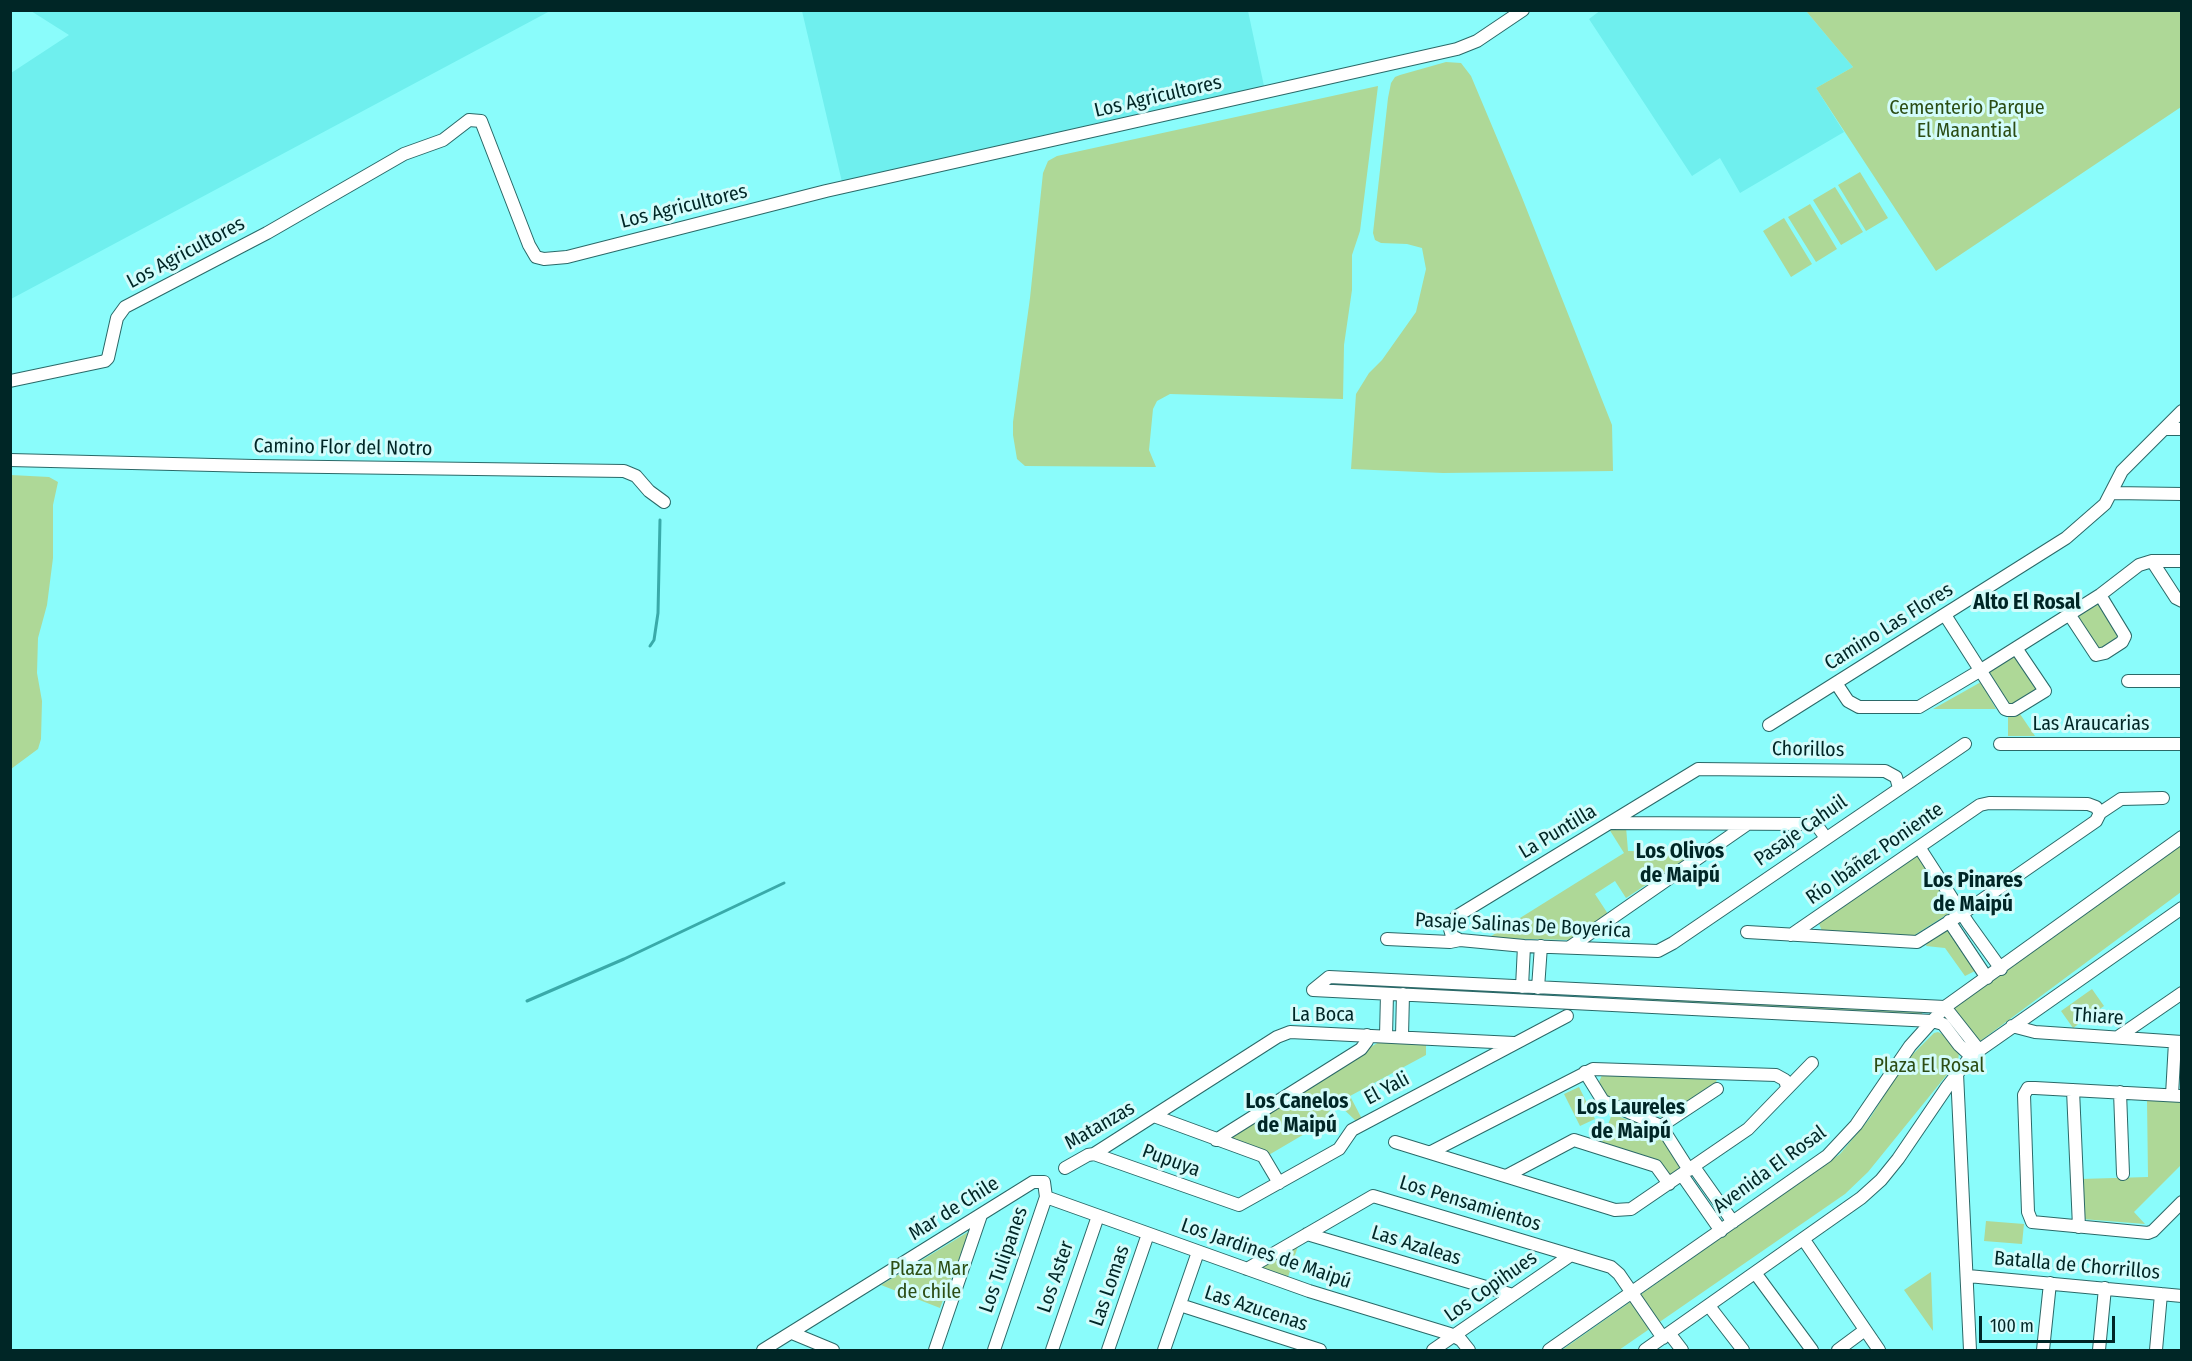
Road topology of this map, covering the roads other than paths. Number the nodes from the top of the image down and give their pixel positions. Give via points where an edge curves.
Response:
1 (1523, 10) edge
2 (10, 381) edge
3 (2181, 411) edge
4 (2165, 429) junction
5 (2181, 429) edge
6 (10, 460) edge
7 (2112, 493) junction
8 (2181, 494) edge
9 (664, 502) dead end
10 (2152, 561) junction
11 (2181, 561) edge
12 (2100, 595) junction
13 (2181, 601) edge
14 (2069, 614) junction
15 (1945, 615) junction
16 (2016, 648) junction
17 (1981, 670) junction
18 (2128, 681) dead end
19 (2181, 681) edge
20 (1836, 683) junction
21 (1769, 725) dead end
22 (1965, 744) dead end
23 (2001, 744) dead end
24 (2181, 744) edge
25 (1706, 768) joint
26 (1899, 788) junction
27 (2163, 798) dead end
28 (2100, 813) junction
29 (1611, 823) junction
30 (1746, 824) junction
31 (2181, 837) edge
32 (1826, 838) junction
33 (1919, 847) junction
34 (2181, 908) edge
35 (1964, 913) junction
36 (1949, 921) junction
37 (1747, 932) dead end
38 (1791, 935) junction
39 (1387, 939) dead end
40 (1460, 940) junction
41 (1524, 946) junction
42 (1540, 946) junction
43 (1570, 947) junction
44 (1658, 951) joint
45 (2001, 969) junction
46 (1987, 978) junction
47 (1469, 984) junction
48 (1522, 987) junction
49 (1538, 988) junction
50 (1634, 993) junction
51 (2181, 993) edge
52 (1387, 994) junction
53 (1403, 994) junction
54 (1468, 998) junction
55 (1633, 1006) junction
56 (1946, 1007) junction
57 (1567, 1016) dead end
58 (1932, 1021) junction
59 (2012, 1026) junction
60 (1367, 1035) junction
61 (1386, 1036) junction
62 (1402, 1036) junction
63 (2118, 1037) junction
64 (2178, 1042) edge
65 (1515, 1043) junction
66 (1975, 1053) junction
67 (1812, 1063) dead end
68 (1585, 1072) junction
69 (1957, 1073) junction
70 (1787, 1087) junction
71 (1717, 1089) dead end
72 (2073, 1090) junction
73 (2120, 1092) junction
74 (2177, 1096) edge
75 (1154, 1116) junction
76 (1661, 1126) junction
77 (1216, 1140) junction
78 (1395, 1142) dead end
79 (1431, 1152) junction
80 (1094, 1154) junction
81 (1065, 1168) dead end
82 (1688, 1171) junction
83 (2123, 1174) dead end
84 (1508, 1175) junction
85 (1044, 1182) joint
86 (1279, 1183) junction
87 (1669, 1184) junction
88 (1046, 1197) junction
89 (2181, 1202) edge
90 (1235, 1204) joint
91 (981, 1215) junction
92 (1098, 1216) junction
93 (1733, 1222) junction
94 (2079, 1227) junction
95 (1721, 1231) junction
96 (1148, 1234) junction
97 (1307, 1234) junction
98 (1804, 1240) junction
99 (1198, 1252) junction
100 (1571, 1255) junction
101 (1247, 1269) junction
102 (1756, 1274) junction
103 (1968, 1276) junction
104 (2050, 1283) junction
105 (2105, 1288) junction
106 (1632, 1292) junction
107 (2161, 1294) junction
108 (1513, 1295) junction
109 (2181, 1296) edge
110 (1180, 1305) junction
111 (1710, 1306) junction
112 (1865, 1330) junction
113 (792, 1333) junction
114 (1666, 1335) junction
115 (1454, 1336) junction
116 (763, 1350) edge
117 (834, 1350) edge
118 (935, 1350) edge
119 (994, 1350) edge
120 (1052, 1350) edge
121 (1108, 1350) edge
122 (1164, 1350) edge
123 (1320, 1350) edge
124 (1433, 1350) edge
125 (1469, 1350) edge
126 (1549, 1350) edge
127 (1645, 1350) edge
128 (1682, 1350) edge
129 (1743, 1350) edge
130 (1812, 1350) edge
131 (1838, 1350) edge
132 (1879, 1350) edge
133 (1970, 1350) edge
134 (2043, 1350) edge
135 (2099, 1350) edge
136 (2156, 1350) edge

1 - 2 street, Los Agricultores via 1477,41 1457,49 826,191 544,259 536,257 529,245 481,121 470,120 443,140 404,154 267,233 130,304 117,318 105,361
3 - 4 street, Camino Las Flores
4 - 5 street
4 - 7 street, Camino Las Flores via 2122,471
6 - 9 street, Camino Flor del Notro via 624,471 636,476
7 - 8 street
7 - 15 street, Camino Las Flores via 2066,538
10 - 11 street
10 - 12 street via 2139,565
10 - 13 street
12 - 14 street
12 - 14 street via 2125,636 2105,653 2096,655
14 - 16 street
15 - 17 street
15 - 20 street, Camino Las Flores
16 - 17 street
16 - 17 street via 2045,691 2008,710
17 - 20 street via 1913,708 1859,707 1848,701
18 - 19 street
20 - 21 street, Camino Las Flores
22 - 26 street, Pasaje Cahuil
23 - 24 street, Las Araucarias
25 - 26 street, Chorillos via 1885,771 1896,777
25 - 29 street, La Puntilla via 1692,771
26 - 32 street, Pasaje Cahuil
27 - 28 street via 2121,799
28 - 33 street, Río Ibáñez Poniente via 2088,804 1989,802
28 - 35 street via 2096,821
29 - 30 street
29 - 40 street, La Puntilla via 1457,916 1450,929 1452,936
30 - 32 street via 1813,825
30 - 43 street
31 - 45 street, Avenida El Rosal
32 - 44 street, Pasaje Cahuil
33 - 35 street
33 - 38 street, Río Ibáñez Poniente
34 - 59 street
35 - 36 street
35 - 45 street
36 - 38 street via 1917,942
36 - 46 street
37 - 38 street
39 - 40 street, Pasaje Salinas De Boyerica
40 - 41 street, Pasaje Salinas De Boyerica
41 - 42 street, Pasaje Salinas De Boyerica
41 - 48 street
42 - 43 street, Pasaje Salinas De Boyerica
42 - 49 street
43 - 44 street, Pasaje Salinas De Boyerica
45 - 46 street, Avenida El Rosal
46 - 56 street, Avenida El Rosal
47 - 48 street
47 - 52 street via 1329,977 1313,990
47 - 54 street
48 - 49 street
49 - 50 street
50 - 55 street
50 - 56 street
51 - 63 street
52 - 53 street
52 - 61 street
53 - 54 street
53 - 62 street
54 - 55 street
55 - 58 street
56 - 58 street, Avenida El Rosal
56 - 66 street
57 - 65 street, El Yali
58 - 66 street via 1942,1024 1959,1045
58 - 93 street, Avenida El Rosal via 1837,1147
59 - 63 street, Thiare via 2035,1032
59 - 66 street
60 - 61 street, La Boca
60 - 75 street, La Boca via 1284,1033
60 - 77 street via 1361,1049
61 - 62 street, La Boca
62 - 65 street, La Boca
63 - 64 street, Thiare
64 - 74 street
65 - 86 street, El Yali via 1352,1130 1339,1149
66 - 69 street
67 - 70 street
68 - 70 street via 1601,1068 1776,1075 1785,1080
68 - 76 street via 1603,1101
68 - 79 street
69 - 98 street via 1881,1180
69 - 103 street
70 - 82 street via 1748,1129
71 - 76 street
72 - 73 street
72 - 94 street
72 - 94 street via 2025,1091 2028,1212 2032,1222
73 - 74 street
73 - 83 street
75 - 77 street
75 - 80 street, Matanzas
76 - 82 street
77 - 86 street via 1263,1156
78 - 79 street
79 - 84 street
80 - 81 street, Matanzas
80 - 90 street, Pupuya
82 - 87 street
82 - 93 street
82 - 95 street
84 - 87 street via 1615,1210 1631,1209
84 - 87 street via 1574,1140 1656,1166
85 - 88 street, Los Tulipanes
85 - 91 street, Mar de Chile via 1033,1182
86 - 90 street, El Yali via 1244,1204
88 - 92 street, Los Jardines de Maipú
88 - 119 street, Los Tulipanes
89 - 94 street via 2153,1232
91 - 113 street, Mar de Chile
91 - 118 street
92 - 96 street, Los Jardines de Maipú
92 - 120 street, Los Aster
93 - 95 street, Avenida El Rosal
95 - 106 street, Avenida El Rosal
96 - 99 street, Los Jardines de Maipú
96 - 121 street, Las Lomas
97 - 100 street, Los Pensamientos via 1373,1196
97 - 101 street, Los Pensamientos
97 - 108 street, Las Azaleas
98 - 102 street
98 - 112 street
99 - 101 street, Los Jardines de Maipú
99 - 110 street
100 - 106 street, Los Pensamientos via 1614,1269
100 - 108 street, Los Copihues
101 - 115 street, Los Jardines de Maipú
102 - 111 street
102 - 130 street
103 - 104 street, Batalla de Chorrillos
103 - 133 street
104 - 105 street, Batalla de Chorrillos
104 - 134 street
105 - 107 street, Batalla de Chorrillos
105 - 135 street
106 - 114 street, Los Pensamientos
106 - 126 street, Avenida El Rosal
107 - 109 street, Batalla de Chorrillos
107 - 136 street
108 - 115 street, Los Copihues
110 - 122 street
110 - 123 street, Las Azucenas
111 - 114 street
111 - 129 street
112 - 131 street
112 - 132 street
113 - 116 street, Mar de Chile
113 - 117 street
114 - 127 street
114 - 128 street, Los Pensamientos
115 - 124 street, Los Copihues
115 - 125 street, Los Jardines de Maipú

